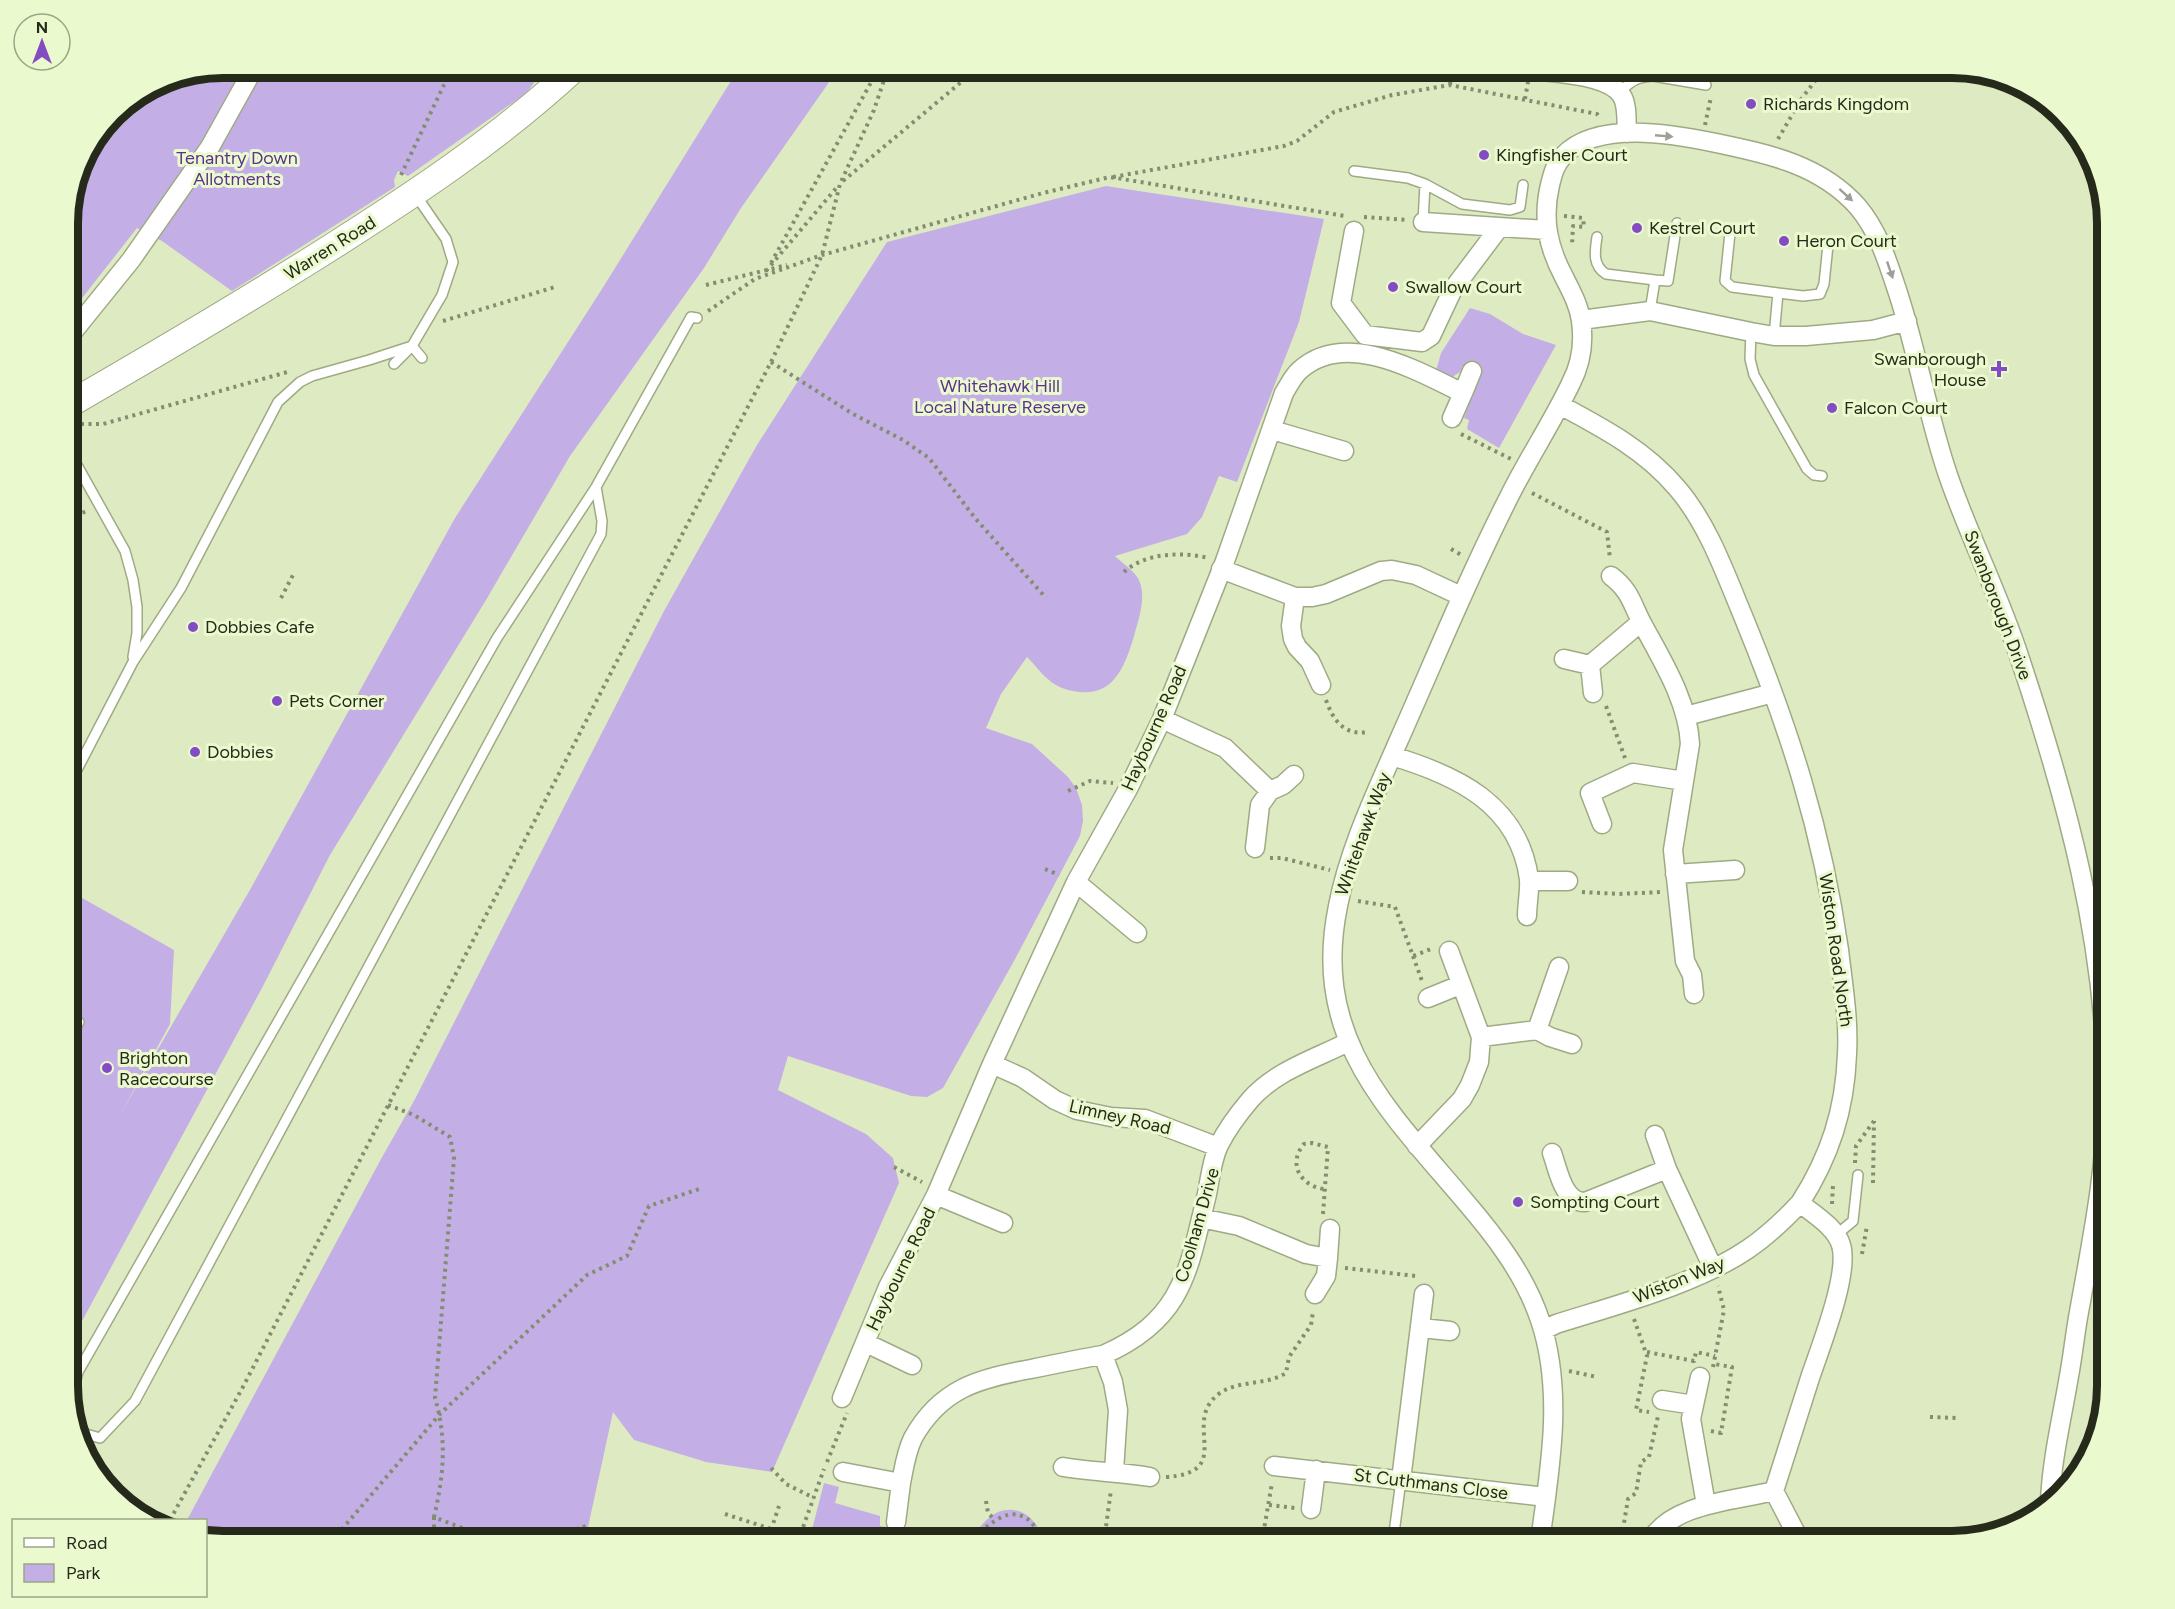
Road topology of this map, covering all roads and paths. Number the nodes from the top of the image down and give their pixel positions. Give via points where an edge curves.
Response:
1 (248, 78) edge
2 (448, 78) edge
3 (564, 78) edge
4 (873, 78) edge
5 (885, 78) edge
6 (966, 78) edge
7 (1451, 78) edge
8 (1582, 78) edge
9 (1636, 78) edge
10 (1668, 78) edge
11 (1713, 78) edge
12 (1817, 78) edge
13 (1711, 84) junction
14 (1450, 85) junction
15 (1619, 92) junction
16 (1627, 133) junction
17 (1702, 140) junction
18 (1772, 156) junction
19 (1354, 171) dead end
20 (1110, 177) junction
21 (840, 184) junction
22 (1425, 184) junction
23 (1523, 185) dead end
24 (407, 187) junction
25 (1570, 217) dead end
26 (1353, 221) junction
27 (1423, 222) junction
28 (1677, 223) dead end
29 (1499, 228) junction
30 (1546, 230) junction
31 (1730, 233) dead end
32 (1597, 237) dead end
33 (1828, 245) dead end
34 (822, 255) junction
35 (1556, 262) junction
36 (766, 271) junction
37 (1655, 280) junction
38 (706, 285) dead end
39 (1778, 293) junction
40 (1650, 311) junction
41 (697, 318) joint
42 (1581, 320) junction
43 (1907, 321) junction
44 (78, 326) edge
45 (1751, 332) junction
46 (1774, 336) junction
47 (412, 346) junction
48 (422, 358) dead end
49 (771, 362) junction
50 (394, 364) dead end
51 (1472, 371) dead end
52 (1463, 393) junction
53 (78, 399) edge
54 (1560, 405) junction
55 (1452, 418) joint
56 (1272, 430) junction
57 (1344, 451) dead end
58 (78, 467) edge
59 (1525, 468) junction
60 (1822, 476) dead end
61 (1515, 485) junction
62 (596, 487) junction
63 (1223, 565) junction
64 (1124, 573) dead end
65 (293, 575) dead end
66 (1611, 576) joint
67 (1461, 596) junction
68 (1295, 597) junction
69 (281, 598) dead end
70 (1046, 598) dead end
71 (1641, 622) junction
72 (1564, 659) dead end
73 (133, 662) junction
74 (1590, 665) junction
75 (1321, 685) joint
76 (1593, 693) joint
77 (1773, 693) junction
78 (1686, 716) junction
79 (1162, 719) junction
80 (1368, 732) dead end
81 (1392, 756) junction
82 (78, 768) edge
83 (1633, 773) junction
84 (1294, 775) dead end
85 (1684, 781) junction
86 (1128, 789) junction
87 (1068, 791) dead end
88 (1270, 791) junction
89 (1602, 824) dead end
90 (1255, 848) joint
91 (1735, 870) dead end
92 (1347, 871) junction
93 (1529, 881) junction
94 (1568, 881) joint
95 (1076, 882) junction
96 (1676, 882) junction
97 (1339, 898) junction
98 (1527, 916) dead end
99 (1137, 933) dead end
100 (2097, 947) edge
101 (1449, 951) joint
102 (1413, 956) junction
103 (1559, 968) dead end
104 (1460, 985) junction
105 (1695, 994) dead end
106 (1428, 998) joint
107 (1537, 1030) junction
108 (1481, 1037) junction
109 (1348, 1042) junction
110 (1572, 1044) dead end
111 (992, 1064) junction
112 (388, 1105) junction
113 (1655, 1135) dead end
114 (1418, 1146) junction
115 (1218, 1147) junction
116 (1552, 1153) dead end
117 (894, 1167) dead end
118 (1667, 1168) junction
119 (1858, 1175) dead end
120 (702, 1188) dead end
121 (1324, 1189) junction
122 (936, 1195) junction
123 (1800, 1203) junction
124 (2097, 1208) edge
125 (1201, 1218) junction
126 (1003, 1223) dead end
127 (1330, 1229) joint
128 (1836, 1235) junction
129 (1327, 1262) junction
130 (1713, 1268) junction
131 (1315, 1294) joint
132 (1424, 1294) joint
133 (1634, 1319) dead end
134 (1421, 1328) junction
135 (1544, 1330) junction
136 (1450, 1331) dead end
137 (866, 1343) junction
138 (1646, 1352) junction
139 (1103, 1355) junction
140 (1715, 1356) junction
141 (1714, 1364) junction
142 (912, 1365) dead end
143 (1572, 1371) dead end
144 (78, 1372) edge
145 (1597, 1377) dead end
146 (1700, 1377) joint
147 (842, 1398) dead end
148 (1695, 1405) junction
149 (1660, 1407) junction
150 (440, 1414) junction
151 (1930, 1417) dead end
152 (1958, 1418) dead end
153 (87, 1434) edge
154 (1693, 1435) junction
155 (1274, 1466) joint
156 (1063, 1467) dead end
157 (771, 1468) dead end
158 (1316, 1470) junction
159 (1114, 1471) junction
160 (843, 1472) dead end
161 (1150, 1477) joint
162 (1401, 1480) junction
163 (901, 1483) junction
164 (1774, 1491) junction
165 (2051, 1492) edge
166 (1546, 1497) junction
167 (814, 1498) dead end
168 (986, 1501) dead end
169 (1707, 1505) junction
170 (779, 1506) dead end
171 (1311, 1509) dead end
172 (725, 1514) dead end
173 (434, 1516) junction
174 (171, 1519) edge
175 (995, 1521) junction
176 (589, 1525) dead end
177 (895, 1528) junction
178 (771, 1530) joint
179 (1559, 1530) dead end
180 (341, 1531) edge
181 (434, 1531) edge
182 (470, 1531) edge
183 (572, 1531) edge
184 (865, 1531) edge
185 (913, 1531) edge
186 (981, 1531) edge
187 (1035, 1531) edge
188 (1106, 1531) edge
189 (1264, 1531) edge
190 (1394, 1531) edge
191 (1541, 1531) edge
192 (1563, 1531) edge
193 (1624, 1531) edge
194 (1657, 1531) edge
195 (1794, 1531) edge

1 - 44 street via 210,147 131,260
2 - 24 path
3 - 24 street, Warren Road via 494,137
4 - 36 path
5 - 21 path
6 - 21 path
7 - 14 path
8 - 15 street via 1605,82
9 - 15 lane
10 - 13 lane
11 - 13 path
12 - 18 path via 1775,144
13 - 17 path
14 - 16 path via 1597,114
14 - 20 path via 1392,94 1334,112 1297,141 1284,146
15 - 16 street
16 -> 17 street, Swanborough Drive
16 - 30 street, Swanborough Drive via 1598,136 1564,156 1555,169 1549,191
17 - 18 street, Swanborough Drive
18 -> 43 street, Swanborough Drive via 1803,166 1834,184 1854,202 1876,232
19 - 22 lane
20 - 26 path
20 - 34 path
21 - 34 path
21 - 36 path
22 - 23 lane via 1462,204 1510,210 1520,207
22 - 27 lane
24 - 47 lane via 446,239 453,262 442,295
24 - 53 street, Warren Road via 254,296
25 - 35 path via 1584,218 1584,227 1573,226 1572,252
26 - 27 path
26 - 29 street via 1341,303 1365,335 1422,342 1431,336 1453,289
27 - 29 street
28 - 37 lane via 1668,281
29 - 30 street
30 - 35 street, Swanborough Drive
31 - 39 lane via 1726,283
32 - 37 lane via 1596,262 1606,274
33 - 39 lane via 1820,294
34 - 36 path
34 - 41 path via 755,279
34 - 49 path
35 - 42 street, Swanborough Drive via 1577,302
36 - 38 path
37 - 40 lane
39 - 46 lane
40 - 42 street
40 - 45 street
41 - 62 lane via 691,317
42 - 54 street, Whitehawk Way via 1578,366
43 - 46 street via 1845,334
43 - 100 street, Swanborough Drive via 1948,475 2017,650 2087,892
45 - 46 street
45 - 60 lane via 1754,375 1807,469
47 - 48 lane
47 - 50 lane
47 - 73 lane via 312,376 278,402 181,588
49 - 70 path via 928,458
49 - 112 path
51 - 52 street
52 - 55 street
52 - 56 street, Haybourne Road via 1381,357 1324,355 1293,378
54 - 59 street, Whitehawk Way
54 - 77 street, Wiston Road North via 1632,446 1679,490 1722,565
55 - 59 path via 1461,425 1460,433
56 - 57 street
56 - 63 street, Haybourne Road
58 - 73 lane via 125,551 137,607
59 - 61 street, Whitehawk Way
61 - 66 path via 1607,532
61 - 67 street, Whitehawk Way
62 - 144 lane via 497,638
62 - 153 lane via 602,534 135,1401 100,1438
63 - 64 path via 1189,554 1159,555
63 - 68 street
63 - 79 street, Haybourne Road
65 - 69 path
66 - 71 street via 1623,585
67 - 68 street via 1416,575 1392,570 1326,594
67 - 81 street, Whitehawk Way
68 - 75 street via 1293,639 1310,661
71 - 74 street
71 - 78 street
72 - 74 street
73 - 82 lane
74 - 76 street
75 - 80 path via 1336,722 1351,731
76 - 83 path via 1602,694
77 - 78 street
77 - 123 street, Wiston Road North via 1789,733 1819,840 1846,1002 1847,1055 1841,1110 1828,1152
78 - 85 street via 1690,744
79 - 86 street, Haybourne Road
79 - 88 street via 1225,748
81 - 92 street, Whitehawk Way
81 - 93 street via 1452,777 1490,805 1512,832
83 - 85 street
83 - 89 street via 1590,793
84 - 88 street
85 - 96 street via 1673,850
86 - 87 path via 1111,782 1090,781
86 - 95 street, Haybourne Road
88 - 90 street via 1260,805
90 - 92 path via 1254,856
91 - 96 street
92 - 97 street, Whitehawk Way
93 - 94 street
93 - 98 street
94 - 96 path via 1568,892 1619,894
95 - 99 street
95 - 111 street, Haybourne Road
96 - 105 street via 1685,961
97 - 102 path via 1395,907
97 - 109 street, Whitehawk Way via 1332,938 1333,966 1339,1017
101 - 102 path via 1447,943
101 - 104 street
102 - 106 path
103 - 107 street
104 - 106 street
104 - 108 street
107 - 108 street
107 - 110 street
108 - 114 street via 1479,1062 1470,1085
109 - 114 street, Whitehawk Way via 1375,1090
109 - 115 street, Coolham Drive via 1270,1081 1250,1101
111 - 115 street, Limney Road via 1077,1110 1144,1119
111 - 122 street, Haybourne Road
112 - 150 path via 414,1115 450,1137 454,1158 435,1398
112 - 174 path
113 - 118 street
114 - 135 street, Whitehawk Way via 1504,1250
115 - 125 street, Coolham Drive
116 - 118 street via 1568,1195 1579,1202
117 - 122 path via 920,1180
118 - 130 street
119 - 128 lane via 1853,1221
120 - 150 path via 649,1206 627,1256 587,1275
121 - 121 path via 1328,1147 1304,1144 1296,1161 1299,1175 1311,1186
121 - 127 path via 1323,1228
122 - 126 street, Haybourne Road
122 - 137 street, Haybourne Road via 888,1287
123 - 128 street
123 - 130 street, Wiston Way via 1748,1249
124 - 165 street, Swanborough Drive via 2056,1436
125 - 129 street via 1239,1226
125 - 139 street, Coolham Drive via 1189,1265 1172,1301 1147,1330
127 - 129 street
128 - 164 street via 1842,1246 1840,1278
129 - 131 street via 1326,1276
129 - 132 path via 1416,1276 1415,1294
130 - 135 street, Wiston Way
130 - 140 path via 1725,1310
131 - 161 path via 1311,1325 1290,1357 1286,1373 1231,1387 1216,1396 1204,1415 1206,1438 1201,1462 1195,1470 1185,1475
132 - 134 street
133 - 138 path
134 - 136 street
134 - 162 street
135 - 166 street, Whitehawk Way via 1553,1396
137 - 142 street, Haybourne Road
137 - 147 street, Haybourne Road
138 - 140 path via 1694,1361 1696,1352
138 - 149 path via 1636,1410
139 - 159 street via 1118,1410
139 - 163 street, Coolham Drive via 988,1377 960,1389 922,1424 908,1449
140 - 141 path
141 - 146 path via 1711,1376
141 - 154 path via 1732,1367 1721,1433 1704,1430
143 - 145 path
146 - 148 street
148 - 149 street
148 - 154 street via 1691,1419
149 - 193 path via 1649,1457 1641,1462 1636,1493 1628,1499
150 - 173 path via 442,1483
150 - 180 path
151 - 152 path
154 - 169 street
155 - 158 street, St Cuthmans Close
155 - 189 path
156 - 159 street
157 - 167 path via 786,1484
158 - 162 street, St Cuthmans Close
158 - 171 street
159 - 161 street
159 - 188 path
160 - 163 street
162 - 166 street, St Cuthmans Close
162 - 190 lane
163 - 177 street, Coolham Drive
164 - 169 street
164 - 195 street
166 - 191 street, Whitehawk Way
168 - 175 path via 988,1513
169 - 194 street via 1671,1519
170 - 178 path
172 - 178 path
173 - 181 path
173 - 182 path
175 - 186 path
175 - 187 path via 1009,1514 1019,1515 1031,1522
176 - 183 path
177 - 184 path
177 - 185 path
179 - 192 path

